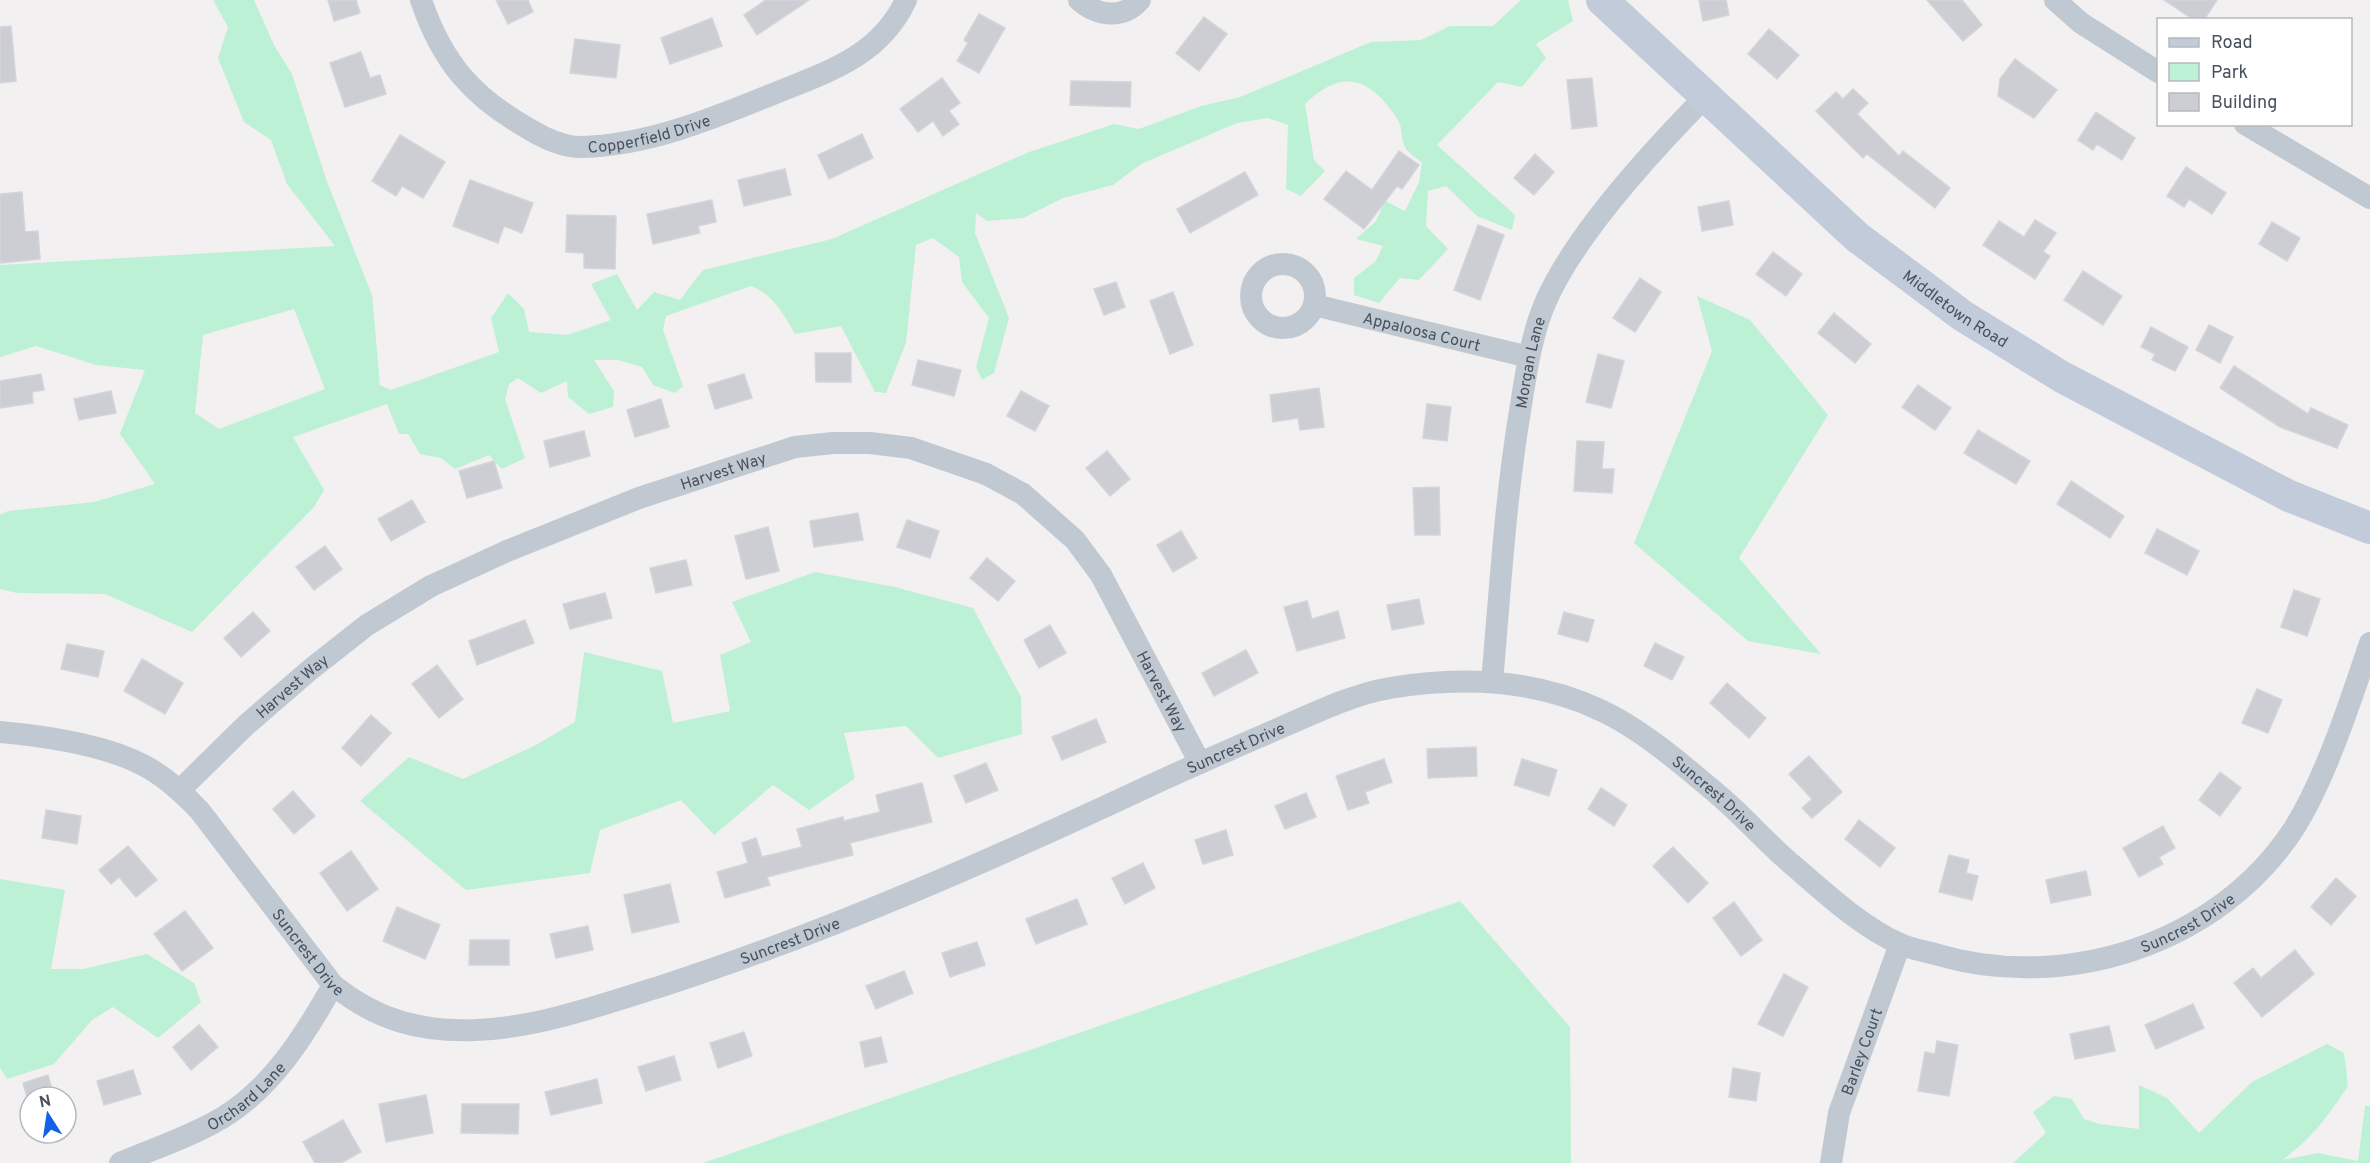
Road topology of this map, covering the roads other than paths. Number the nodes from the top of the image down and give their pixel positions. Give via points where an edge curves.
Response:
1 (421, 0) edge
2 (906, 0) edge
3 (1079, 0) edge
4 (1140, 0) edge
5 (1602, 0) edge
6 (2055, 0) edge
7 (2157, 71) edge
8 (1704, 98) junction
9 (2249, 126) edge
10 (2370, 198) edge
11 (1314, 305) dead end
12 (1529, 357) junction
13 (2370, 528) edge
14 (2370, 643) edge
15 (1492, 682) junction
16 (0, 732) edge
17 (1200, 762) junction
18 (180, 790) junction
19 (1900, 944) junction
20 (333, 984) junction
21 (120, 1163) edge
22 (1832, 1163) edge

1 - 2 street, Copperfield Drive via 447,60 465,82 511,119 548,140 578,147 641,141 842,66 870,49
3 - 4 street via 1089,9 1114,14 1127,11
5 - 8 street, Middletown Road
6 - 7 street via 2081,23
8 - 12 street, Morgan Lane via 1654,152 1563,268 1545,303
8 - 13 street, Middletown Road via 1857,237 1963,316 2062,377 2289,496
9 - 10 street
11 - 12 street, Appaloosa Court
12 - 15 street, Morgan Lane via 1513,453
14 - 19 street, Suncrest Drive via 2312,796 2294,828 2269,862 2231,898 2189,927 2112,957 2030,969 1958,962
15 - 17 street, Suncrest Drive via 1388,688 1336,704
15 - 19 street, Suncrest Drive via 1558,695 1599,709 1630,726 1718,795 1839,904
16 - 18 street, Suncrest Drive via 44,736 142,764
17 - 18 street, Harvest Way via 1101,575 1075,540 1023,494 986,474 911,448 833,443 795,447 639,498 431,586 367,625 311,669
17 - 20 street, Suncrest Drive via 978,866 732,963 591,1008 503,1028 441,1029 383,1018 357,1004
18 - 20 street, Suncrest Drive
19 - 22 street, Barley Court via 1839,1113
20 - 21 street, Orchard Lane via 287,1058 246,1101 221,1119

